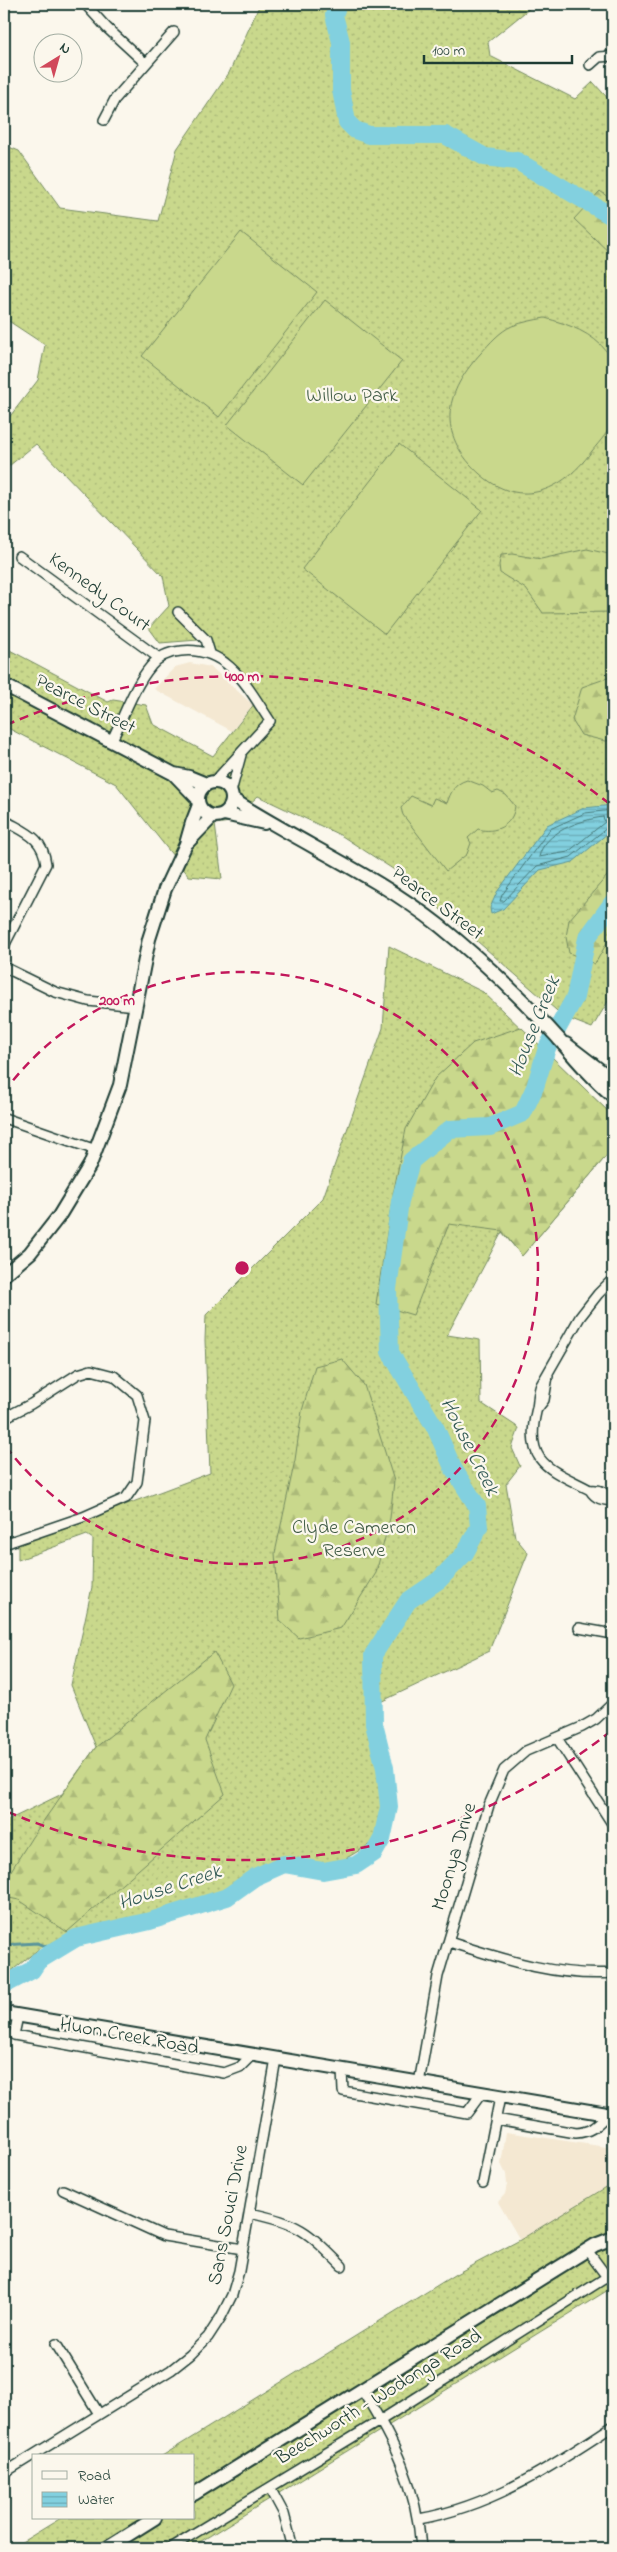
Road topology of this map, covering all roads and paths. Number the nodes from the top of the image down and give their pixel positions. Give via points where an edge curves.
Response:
1 (85, 4) edge
2 (174, 32) dead end
3 (613, 56) edge
4 (145, 63) junction
5 (590, 65) dead end
6 (104, 120) dead end
7 (19, 556) dead end
8 (178, 612) dead end
9 (210, 653) junction
10 (159, 658) junction
11 (4, 685) edge
12 (112, 740) junction
13 (241, 752) junction
14 (174, 774) junction
15 (210, 783) junction
16 (232, 795) junction
17 (199, 802) junction
18 (218, 815) junction
19 (4, 820) edge
20 (271, 824) junction
21 (186, 844) junction
22 (4, 946) edge
23 (4, 967) edge
24 (136, 1006) junction
25 (560, 1040) junction
26 (613, 1080) edge
27 (613, 1096) edge
28 (4, 1118) edge
29 (96, 1150) junction
30 (4, 1275) edge
31 (613, 1279) edge
32 (4, 1418) edge
33 (612, 1501) edge
34 (4, 1544) edge
35 (579, 1628) dead end
36 (613, 1634) edge
37 (613, 1704) edge
38 (557, 1738) junction
39 (613, 1825) edge
40 (449, 1942) junction
41 (613, 1973) edge
42 (4, 2013) edge
43 (18, 2016) junction
44 (252, 2055) junction
45 (276, 2059) junction
46 (342, 2070) junction
47 (419, 2083) junction
48 (481, 2094) junction
49 (500, 2097) junction
50 (610, 2118) edge
51 (496, 2120) junction
52 (483, 2183) dead end
53 (63, 2190) dead end
54 (250, 2212) junction
55 (613, 2228) edge
56 (613, 2238) edge
57 (591, 2248) junction
58 (243, 2250) junction
59 (342, 2266) dead end
60 (610, 2279) edge
61 (56, 2344) dead end
62 (362, 2390) junction
63 (99, 2414) junction
64 (380, 2420) junction
65 (613, 2426) edge
66 (35, 2454) edge
67 (32, 2456) edge
68 (4, 2473) edge
69 (270, 2488) junction
70 (195, 2493) edge
71 (419, 2519) junction
72 (152, 2520) edge
73 (107, 2548) edge
74 (170, 2548) edge
75 (292, 2548) edge
76 (421, 2548) edge

1 - 4 street
2 - 4 street
3 - 5 street via 599,57
4 - 6 street via 115,99
7 - 10 street, Kennedy Court
8 - 9 street, Kennedy Court via 206,640
9 - 10 street, Kennedy Court via 190,650
9 - 13 street, Kennedy Court via 236,672 257,697 270,721
10 - 12 street, Kennedy Court via 146,674
11 - 12 main road, Pearce Street
12 - 14 main road, Pearce Street
13 - 15 street
13 - 16 street
14 - 15 main road, Pearce Street
14 - 17 main road, Pearce Street
15 - 16 main road via 224,784
15 - 17 main road via 199,794
16 - 18 main road via 230,807
16 - 20 main road, Pearce Street
17 - 18 main road via 205,812
17 - 21 main road
18 - 20 main road, Pearce Street
18 - 21 main road
19 - 22 street via 38,842 44,851 46,864
20 - 25 main road, Pearce Street via 349,865 413,906 466,948
21 - 24 main road via 165,889 149,939
23 - 24 street via 55,992 88,1001
24 - 29 main road via 120,1085
25 - 26 main road, Pearce Street
25 - 27 main road, Pearce Street via 570,1055
28 - 29 street
29 - 30 main road via 80,1184 59,1216 30,1253
31 - 33 street via 566,1338 548,1376 532,1435 534,1450 553,1470 605,1501
32 - 34 street via 78,1374 91,1370 114,1376 137,1395 145,1421 137,1482 126,1498 83,1517
35 - 36 street
37 - 38 street, Moonya Drive via 596,1719
38 - 39 street
38 - 40 street, Moonya Drive via 526,1751 504,1770 489,1805
40 - 41 street via 556,1972
40 - 47 street, Moonya Drive via 438,1976
42 - 43 main road, Huon Creek Road
43 - 44 main road, Huon Creek Road
43 - 44 street, Huon Creek Road via 14,2035 224,2073 240,2067
44 - 45 main road, Huon Creek Road
45 - 46 main road, Huon Creek Road
45 - 54 street, Sans Souci Drive
46 - 47 main road, Huon Creek Road
46 - 48 street via 343,2091 467,2113
47 - 48 main road, Huon Creek Road
48 - 49 main road, Huon Creek Road
49 - 50 main road, Huon Creek Road
49 - 51 street
50 - 51 street, Huon Creek Road via 586,2132 576,2133
51 - 52 street
53 - 58 street via 164,2236
54 - 58 street, Sans Souci Drive
54 - 59 street via 298,2226
55 - 57 main road, Beechworth - Wodonga Road
56 - 57 main road, Beechworth - Wodonga Road
57 - 60 street
57 - 62 main road, Beechworth - Wodonga Road
58 - 63 street, Sans Souci Drive via 232,2295 208,2338 170,2370
60 - 64 street, Beechworth - Wodonga Road
61 - 63 street
62 - 64 street
62 - 70 main road, Beechworth - Wodonga Road
63 - 66 street, Sans Souci Drive
64 - 69 street, Beechworth - Wodonga Road
64 - 71 street via 407,2473
65 - 71 street via 509,2490 481,2502
67 - 68 street, Sans Souci Drive
69 - 74 street, Beechworth - Wodonga Road
69 - 75 street via 284,2514
71 - 76 street
72 - 73 main road

